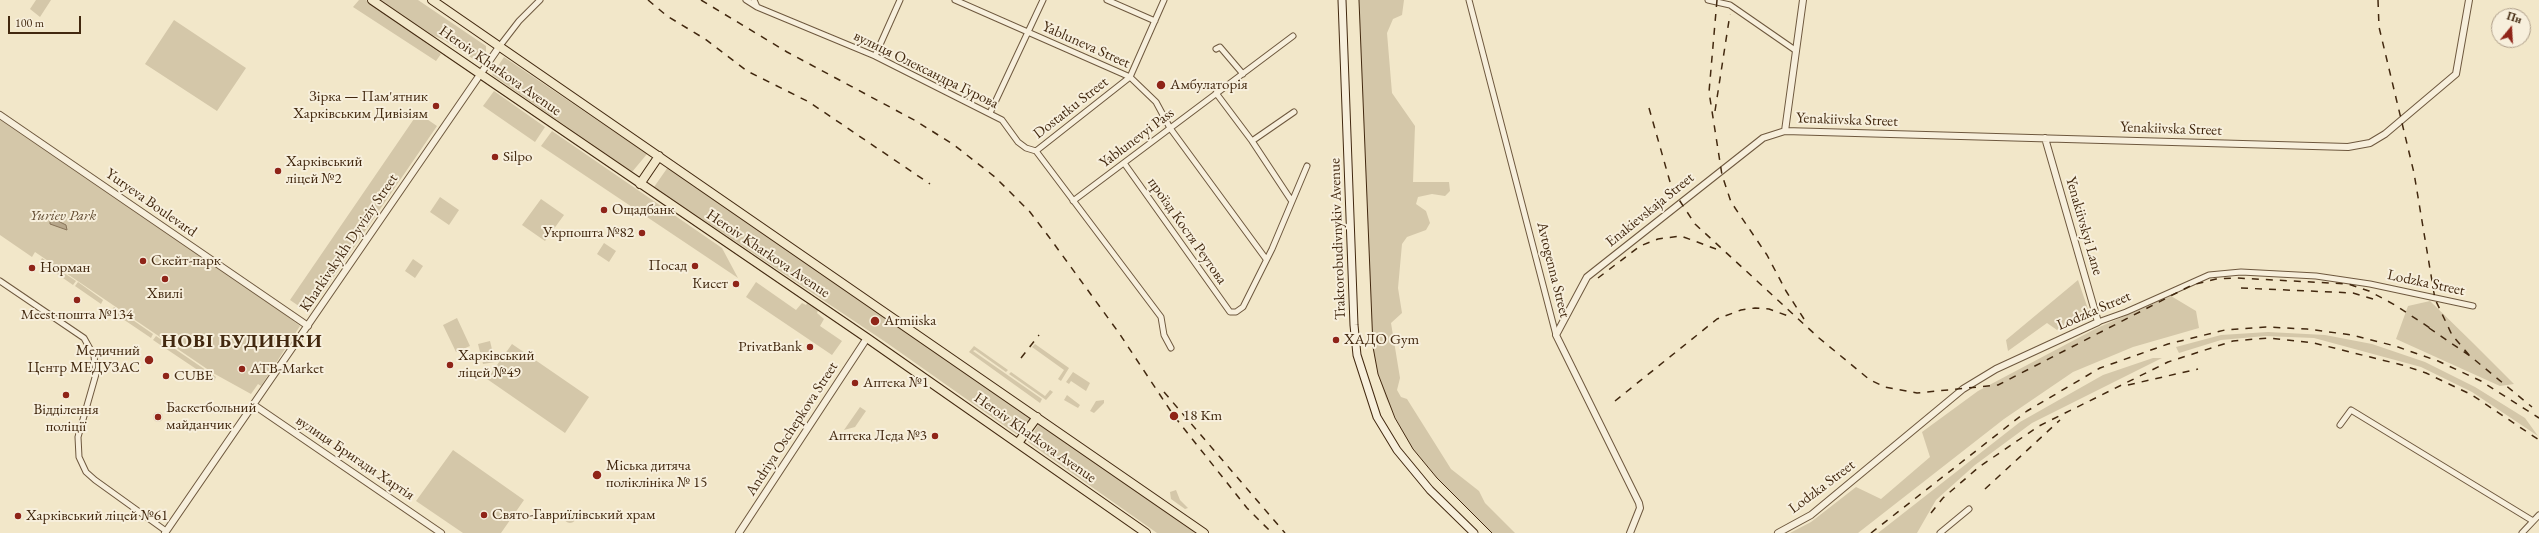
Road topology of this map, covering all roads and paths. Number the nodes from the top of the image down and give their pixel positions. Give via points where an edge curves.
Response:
1 (372, 0) edge
2 (432, 0) edge
3 (540, 0) edge
4 (746, 0) edge
5 (754, 0) edge
6 (900, 0) edge
7 (956, 0) edge
8 (1043, 0) edge
9 (1107, 0) edge
10 (1164, 0) edge
11 (1342, 0) edge
12 (1470, 0) edge
13 (1708, 0) edge
14 (1803, 0) edge
15 (2469, 0) edge
16 (757, 7) junction
17 (1155, 21) junction
18 (1029, 32) junction
19 (1293, 36) dead end
20 (499, 47) junction
21 (1216, 49) dead end
22 (1795, 50) junction
23 (875, 56) junction
24 (1243, 74) junction
25 (480, 75) junction
26 (1130, 77) junction
27 (1216, 93) junction
28 (1294, 112) dead end
29 (990, 113) junction
30 (0, 115) edge
31 (1170, 128) junction
32 (1784, 131) junction
33 (2045, 138) junction
34 (1252, 141) junction
35 (1036, 151) junction
36 (659, 156) junction
37 (1124, 163) junction
38 (1307, 166) dead end
39 (640, 184) junction
40 (1291, 200) junction
41 (1073, 201) junction
42 (1266, 259) junction
43 (0, 281) edge
44 (2473, 306) dead end
45 (2098, 322) junction
46 (308, 326) junction
47 (1556, 335) junction
48 (867, 338) junction
49 (1171, 348) dead end
50 (254, 405) junction
51 (1038, 417) junction
52 (2340, 425) dead end
53 (1018, 443) junction
54 (1969, 509) dead end
55 (2539, 516) edge
56 (2533, 521) junction
57 (165, 532) edge
58 (441, 533) edge
59 (739, 533) edge
60 (1146, 533) edge
61 (1204, 533) edge
62 (1474, 533) edge
63 (1630, 533) edge
64 (1778, 533) edge
65 (1940, 533) edge
66 (2522, 533) edge

1 - 25 main road, Heroiv Kharkova Avenue
2 - 20 main road, Heroiv Kharkova Avenue
3 - 20 street via 519,21
4 - 16 street, вулиця Олександра Гурова
5 - 16 street
6 - 23 street
7 - 18 street, Yabluneva Street
8 - 18 street
9 - 17 street
10 - 17 street, Dostatku Street
11 - 62 main road, Traktorobudivnykiv Avenue via 1357,355 1375,411 1397,450 1430,490
12 - 47 street, Avtogenna Street
13 - 22 street via 1730,5
14 - 22 street
15 - 33 street, Yenakiivska Street via 2456,74 2385,134 2370,143 2348,147
16 - 23 street, вулиця Олександра Гурова
17 - 26 street, Dostatku Street
18 - 26 street, Yabluneva Street
18 - 29 street
19 - 24 street, Yablunevyi Pass
20 - 25 street, Kharkivskykh Dyviziy Street
20 - 36 main road, Heroiv Kharkova Avenue
21 - 24 street via 1220,47
22 - 32 street
23 - 29 street, вулиця Олександра Гурова
24 - 27 street, Yablunevyi Pass
25 - 39 main road, Heroiv Kharkova Avenue
25 - 46 street, Kharkivskykh Dyviziy Street
26 - 31 street, Yabluneva Street via 1156,102
26 - 35 street, Dostatku Street
27 - 31 street, Yablunevyi Pass
27 - 34 street
28 - 34 street
29 - 35 street, вулиця Олександра Гурова via 1002,120 1018,142
30 - 46 street, Yuryeva Boulevard
31 - 37 street, Yablunevyi Pass
31 - 42 street, Yabluneva Street
32 - 33 street, Yenakiivska Street
32 - 47 street, Enakievskaja Street via 1764,138 1587,277
33 - 45 street, Yenakiivskyi Lane
34 - 40 street
35 - 41 street, вулиця Олександра Гурова
36 - 39 main road
36 - 51 main road, Heroiv Kharkova Avenue
37 - 41 street, Yablunevyi Pass
37 - 42 street, проїзд Костя Реутова via 1230,312 1236,312 1244,307
38 - 40 street
39 - 48 main road, Heroiv Kharkova Avenue
40 - 42 street
41 - 49 street, вулиця Олександра Гурова via 1161,317 1164,335
43 - 57 street via 84,338 94,356 96,374 78,437 79,457 86,472 95,480
44 - 45 street, Lodzka Street via 2370,284 2316,276 2241,272 2209,275
45 - 64 street, Lodzka Street via 1996,369 1964,389 1811,515
46 - 50 street, Kharkivskykh Dyviziy Street
47 - 63 street, Avtogenna Street via 1639,503 1640,508
48 - 53 main road, Heroiv Kharkova Avenue
48 - 59 street, Andriya Oschepkova Street
50 - 57 street, Kharkivskykh Dyviziy Street
50 - 58 street, вулиця Бригади Хартія
51 - 53 main road
51 - 61 main road, Heroiv Kharkova Avenue
52 - 56 street via 2351,410
53 - 60 main road, Heroiv Kharkova Avenue
54 - 65 street
55 - 56 street
56 - 66 street

